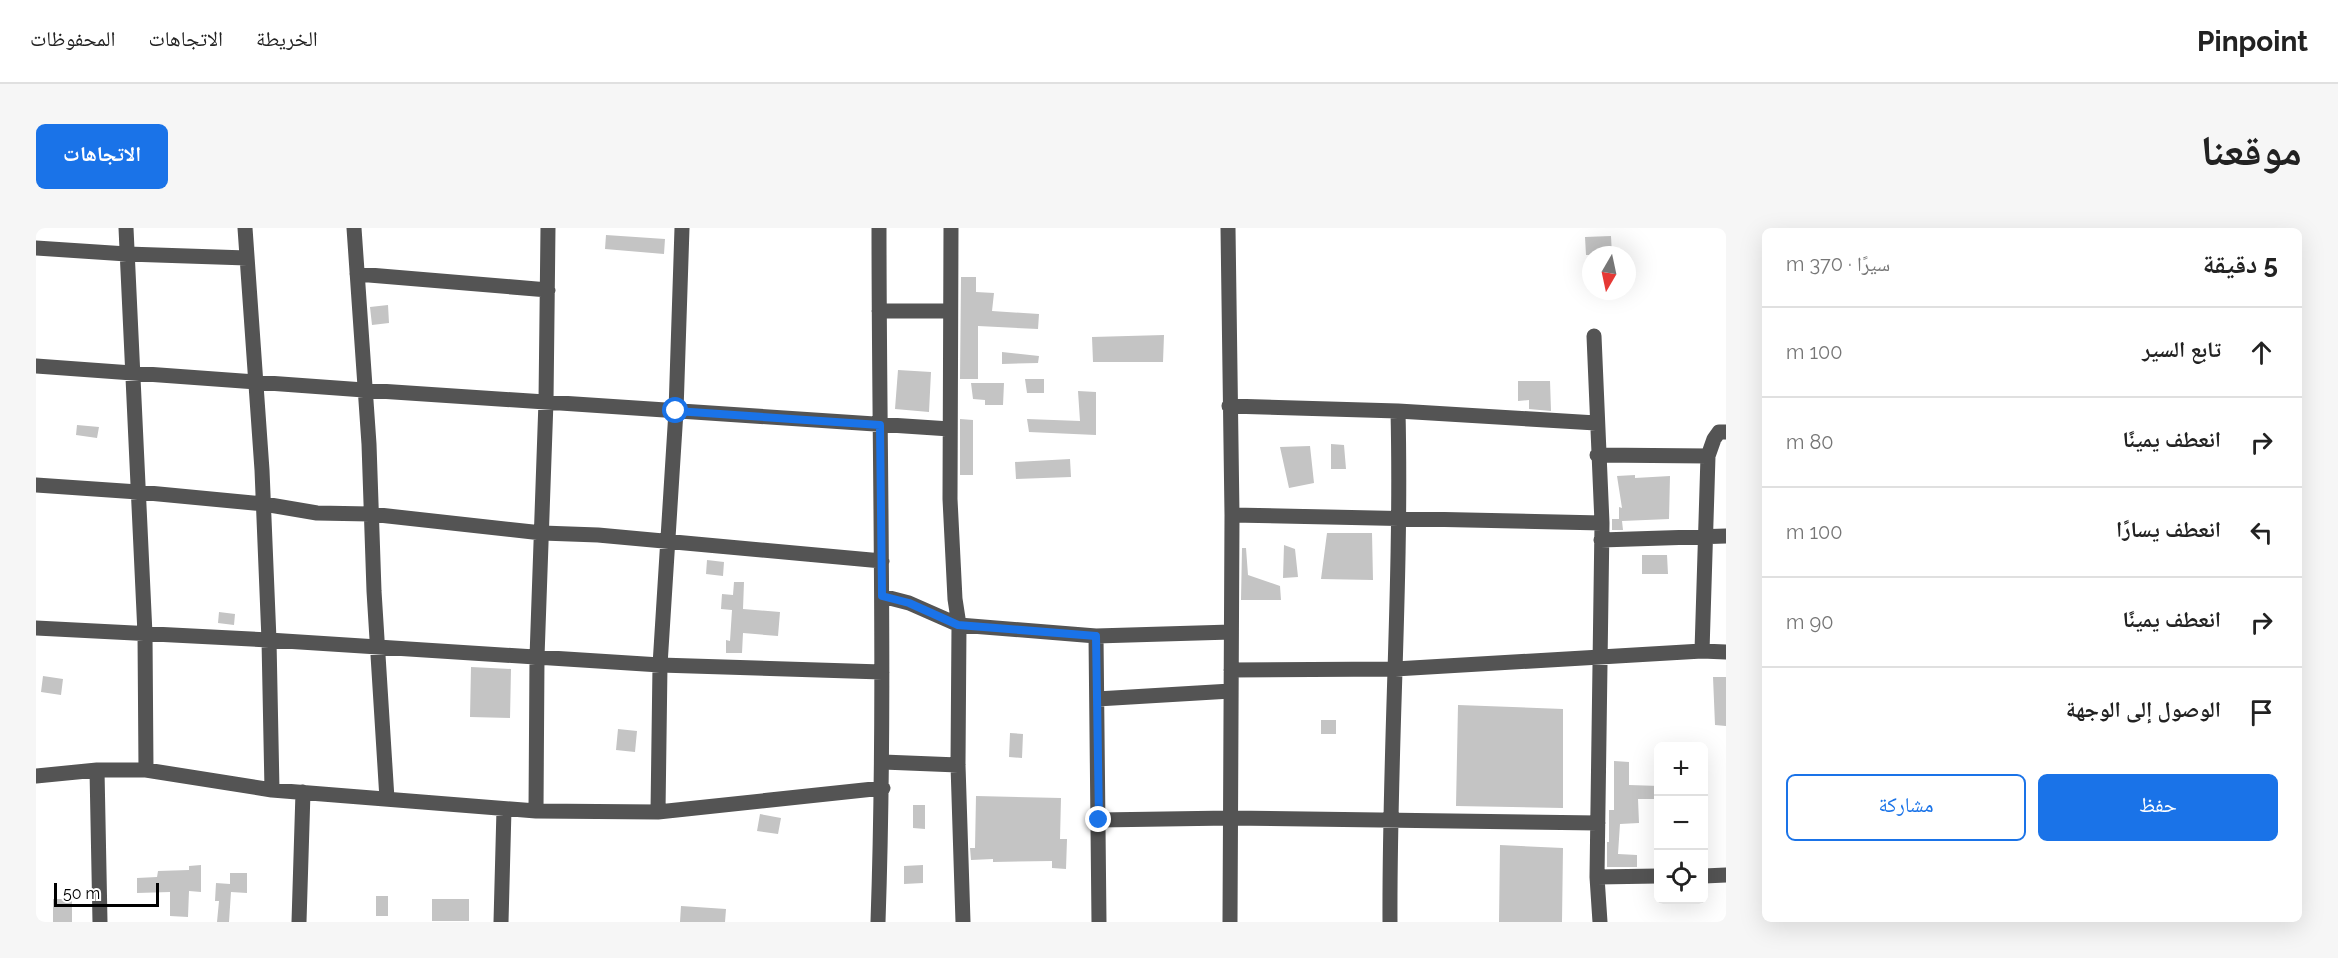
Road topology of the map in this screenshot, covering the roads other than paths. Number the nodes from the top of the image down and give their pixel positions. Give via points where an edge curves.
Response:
1 (126, 228) edge
2 (245, 228) edge
3 (354, 228) edge
4 (548, 228) edge
5 (682, 228) edge
6 (879, 228) edge
7 (951, 228) edge
8 (1227, 228) edge
9 (36, 248) edge
10 (127, 254) junction
11 (248, 258) junction
12 (357, 274) junction
13 (548, 291) junction
14 (879, 311) junction
15 (950, 311) junction
16 (1594, 336) dead end
17 (36, 366) edge
18 (132, 373) junction
19 (255, 382) junction
20 (364, 390) junction
21 (546, 401) junction
22 (1229, 406) junction
23 (676, 411) junction
24 (1398, 411) junction
25 (1596, 423) junction
26 (880, 425) junction
27 (950, 429) junction
28 (1726, 432) edge
29 (1597, 455) junction
30 (1708, 456) junction
31 (36, 485) edge
32 (138, 492) junction
33 (264, 504) junction
34 (370, 514) junction
35 (1232, 515) junction
36 (1400, 518) junction
37 (1602, 523) junction
38 (542, 533) junction
39 (1705, 536) junction
40 (1726, 536) edge
41 (1601, 540) junction
42 (668, 541) junction
43 (882, 561) junction
44 (882, 596) junction
45 (958, 625) junction
46 (36, 628) edge
47 (1231, 632) junction
48 (145, 634) junction
49 (1096, 636) junction
50 (269, 640) junction
51 (377, 647) junction
52 (1702, 651) junction
53 (1726, 652) edge
54 (537, 657) junction
55 (1600, 657) junction
56 (660, 665) junction
57 (1395, 669) junction
58 (1231, 670) junction
59 (882, 672) junction
60 (1231, 691) junction
61 (1097, 699) junction
62 (883, 762) junction
63 (958, 765) junction
64 (97, 770) junction
65 (146, 770) junction
66 (36, 776) edge
67 (883, 788) junction
68 (272, 790) junction
69 (303, 792) junction
70 (387, 799) junction
71 (504, 809) junction
72 (536, 811) junction
73 (658, 812) junction
74 (1230, 818) junction
75 (1099, 820) junction
76 (1390, 820) junction
77 (1598, 823) junction
78 (1654, 876) edge
79 (1708, 876) edge
80 (1726, 876) edge
81 (1597, 877) junction
82 (100, 922) edge
83 (299, 922) edge
84 (501, 922) edge
85 (878, 922) edge
86 (963, 922) edge
87 (1099, 922) edge
88 (1230, 922) edge
89 (1390, 922) edge
90 (1600, 922) edge

1 - 10 street
2 - 11 street
3 - 12 street
4 - 13 street
5 - 23 street
6 - 14 street
7 - 15 street
8 - 22 street
9 - 10 street
10 - 11 street
10 - 18 street
11 - 19 street
12 - 13 street
12 - 20 street
13 - 21 street
14 - 15 street
14 - 26 street
15 - 27 street
16 - 25 street
17 - 18 street
18 - 19 street
18 - 32 street
19 - 20 street
19 - 33 street
20 - 21 street
20 - 34 street
21 - 23 street
21 - 38 street
22 - 24 street
22 - 35 street
23 - 26 street
23 - 42 street
24 - 25 street
24 - 36 street
25 - 29 street
26 - 27 street
26 - 43 street
27 - 45 street
28 - 30 street via 1719,432
29 - 30 street
29 - 37 street
30 - 39 street
31 - 32 street
32 - 33 street
32 - 48 street
33 - 34 street via 317,513
33 - 50 street
34 - 38 street
34 - 51 street
35 - 36 street
35 - 47 street
36 - 37 street
36 - 57 street
37 - 41 street
38 - 42 street
38 - 54 street
39 - 40 street
39 - 41 street
39 - 52 street
41 - 55 street
42 - 43 street
42 - 56 street
43 - 44 street
44 - 45 street via 909,603
44 - 59 street
45 - 49 street
45 - 63 street
46 - 48 street
47 - 49 street
47 - 58 street
48 - 50 street
48 - 65 street
49 - 61 street
50 - 51 street
50 - 68 street
51 - 54 street
51 - 70 street
52 - 53 street
52 - 55 street
54 - 56 street
54 - 72 street
55 - 57 street
55 - 77 street
56 - 59 street
56 - 73 street
57 - 58 street
57 - 76 street
58 - 60 street
59 - 62 street
60 - 61 street
60 - 74 street
61 - 75 street
62 - 63 street
62 - 67 street
63 - 86 street
64 - 65 street
64 - 66 street
64 - 82 street
65 - 68 street
67 - 73 street
67 - 85 street
68 - 69 street
69 - 70 street
69 - 83 street
70 - 71 street
71 - 72 street
71 - 84 street
72 - 73 street
74 - 75 street
74 - 76 street
74 - 88 street
75 - 87 street
76 - 77 street
76 - 89 street
77 - 81 street
78 - 81 street
79 - 80 street
81 - 90 street

